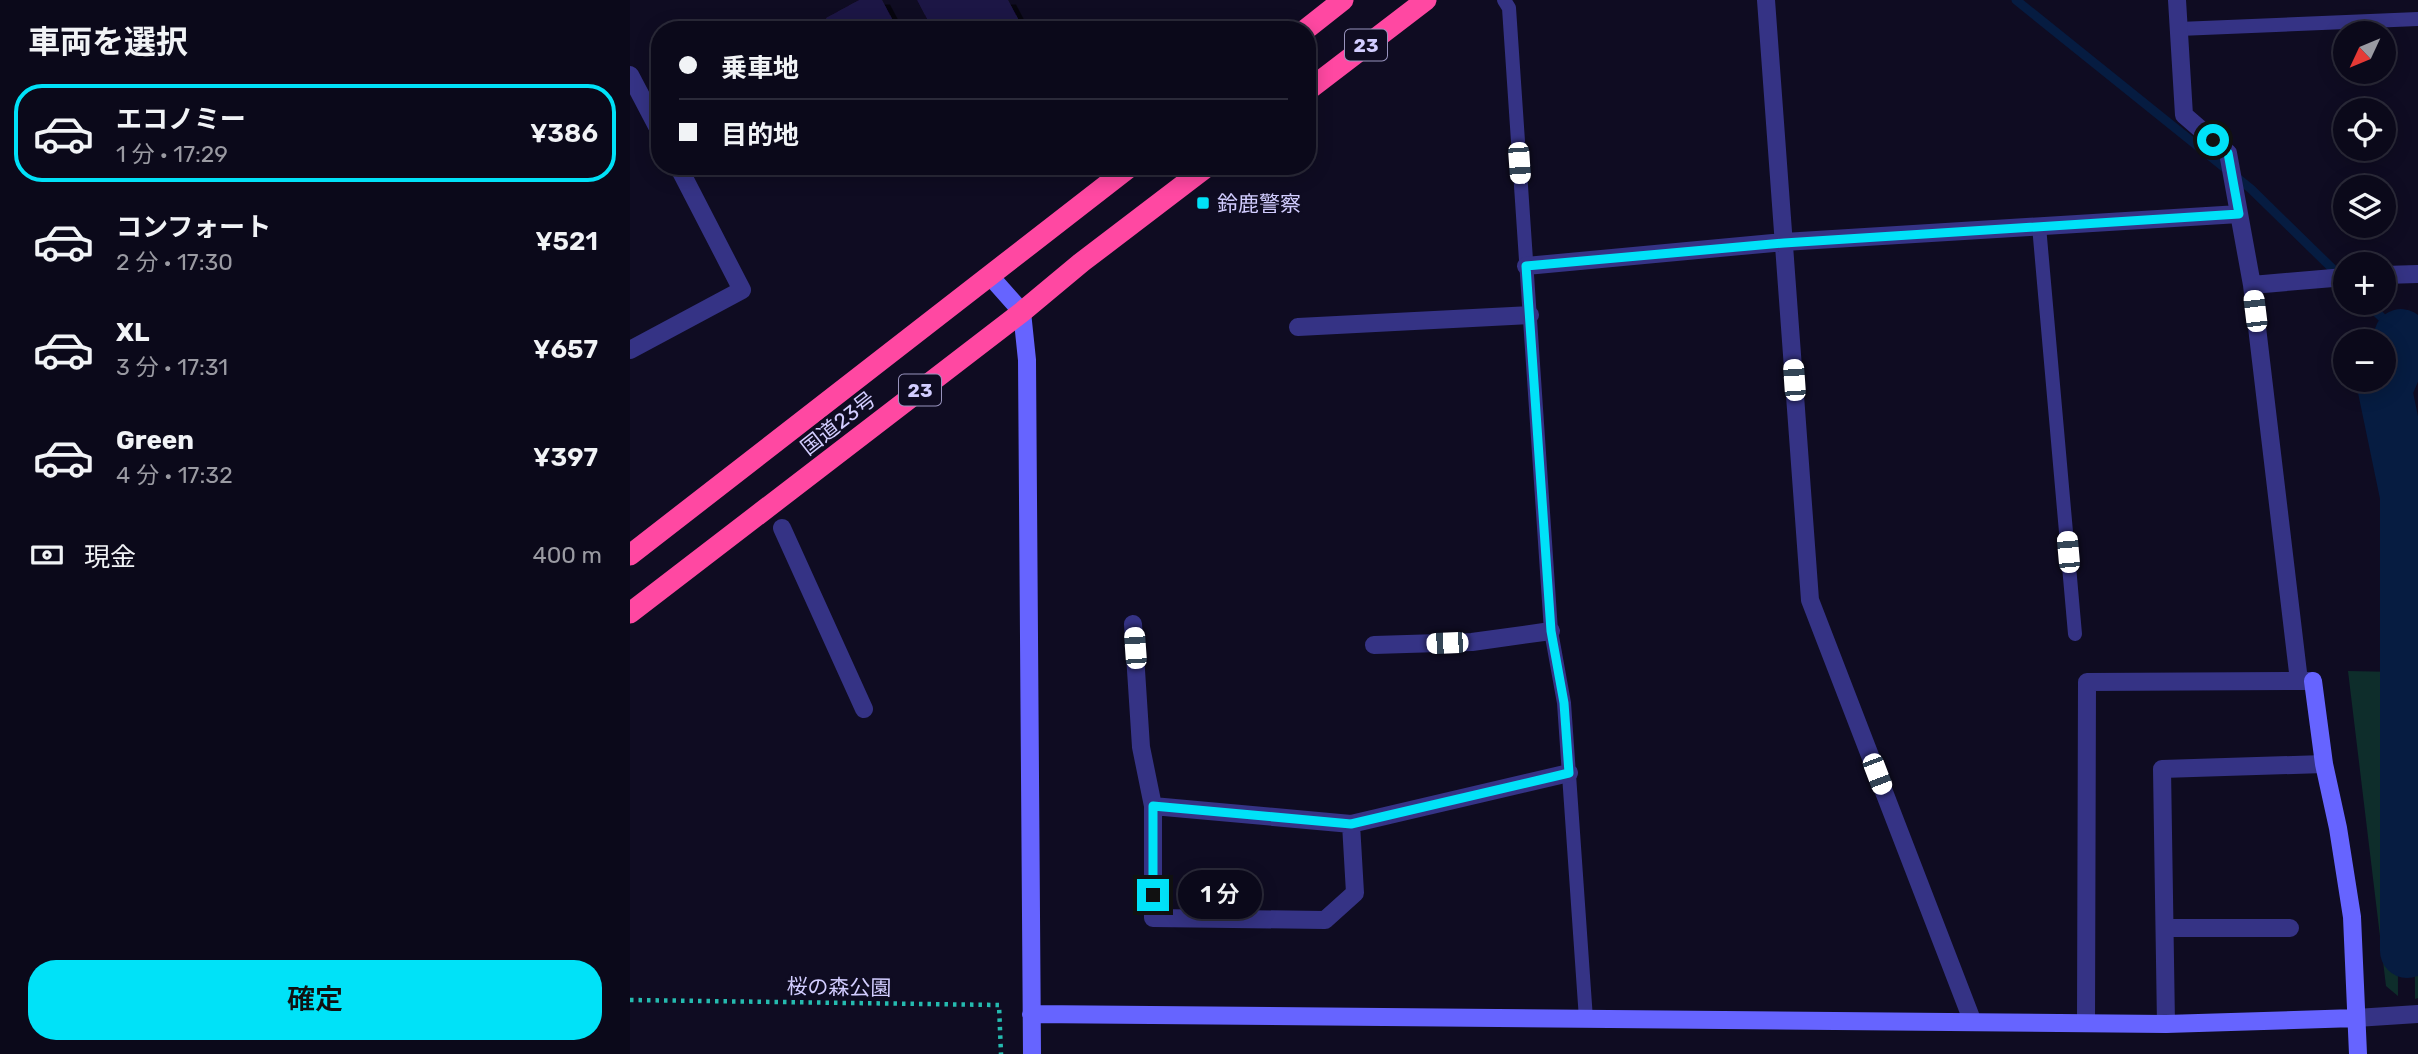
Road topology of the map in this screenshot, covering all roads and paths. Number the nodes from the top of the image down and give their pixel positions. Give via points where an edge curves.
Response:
1 (1343, 0) edge
2 (1426, 0) edge
3 (1504, 0) edge
4 (1766, 0) edge
5 (2177, 0) edge
6 (2418, 19) edge
7 (1316, 21) edge
8 (2179, 29) junction
9 (630, 75) edge
10 (1316, 83) edge
11 (651, 115) edge
12 (683, 175) edge
13 (1119, 175) edge
14 (1196, 175) edge
15 (2239, 214) junction
16 (2039, 226) junction
17 (1784, 243) junction
18 (1526, 266) junction
19 (2418, 274) edge
20 (2396, 275) edge
21 (990, 276) junction
22 (2333, 278) edge
23 (2252, 285) junction
24 (1022, 312) junction
25 (1530, 316) junction
26 (1298, 327) dead end
27 (630, 350) edge
28 (782, 528) dead end
29 (630, 555) edge
30 (630, 613) edge
31 (1133, 624) dead end
32 (1551, 631) junction
33 (2075, 634) dead end
34 (1374, 645) dead end
35 (2306, 681) junction
36 (864, 709) dead end
37 (2324, 764) junction
38 (1569, 773) junction
39 (1153, 806) junction
40 (1351, 824) junction
41 (2166, 928) junction
42 (2290, 928) dead end
43 (630, 1000) edge
44 (1031, 1014) junction
45 (2418, 1014) edge
46 (2357, 1018) junction
47 (1586, 1019) junction
48 (1972, 1020) junction
49 (2086, 1022) junction
50 (2166, 1024) junction
51 (1001, 1054) edge
52 (1032, 1054) edge
53 (2358, 1054) edge

1 - 7 highway, 23
2 - 10 highway, 23
3 - 18 lane via 1509,8
4 - 17 street
5 - 8 street
6 - 8 lane
8 - 15 street via 2184,115 2228,153
9 - 11 street
12 - 27 street via 742,290
13 - 21 highway, 国道23号 / 23
14 - 24 highway, 国道23号 / 23
15 - 16 street
15 - 23 street
16 - 17 street
16 - 33 lane
17 - 18 street
17 - 48 street via 1810,600
18 - 25 lane
19 - 20 street
21 - 24 street
21 - 29 highway, 国道23号 / 23
22 - 23 street
23 - 35 street
24 - 30 highway, 国道23号 / 23
24 - 44 street via 1027,360
25 - 26 street
25 - 32 lane
28 - 36 street
31 - 39 street via 1141,747
32 - 34 street via 1472,642
32 - 38 lane via 1564,703
35 - 37 street
35 - 49 street via 2087,682
37 - 41 street via 2162,769
37 - 46 street via 2352,917
38 - 40 street
38 - 47 lane
39 - 40 street
39 - 40 street via 1153,918 1325,920 1355,893
41 - 42 street
41 - 50 street
43 - 51 path, 桜の森公園 via 999,1005
44 - 47 street
44 - 52 street
45 - 46 street
46 - 50 street
46 - 53 street
47 - 48 street
48 - 49 street
49 - 50 street

